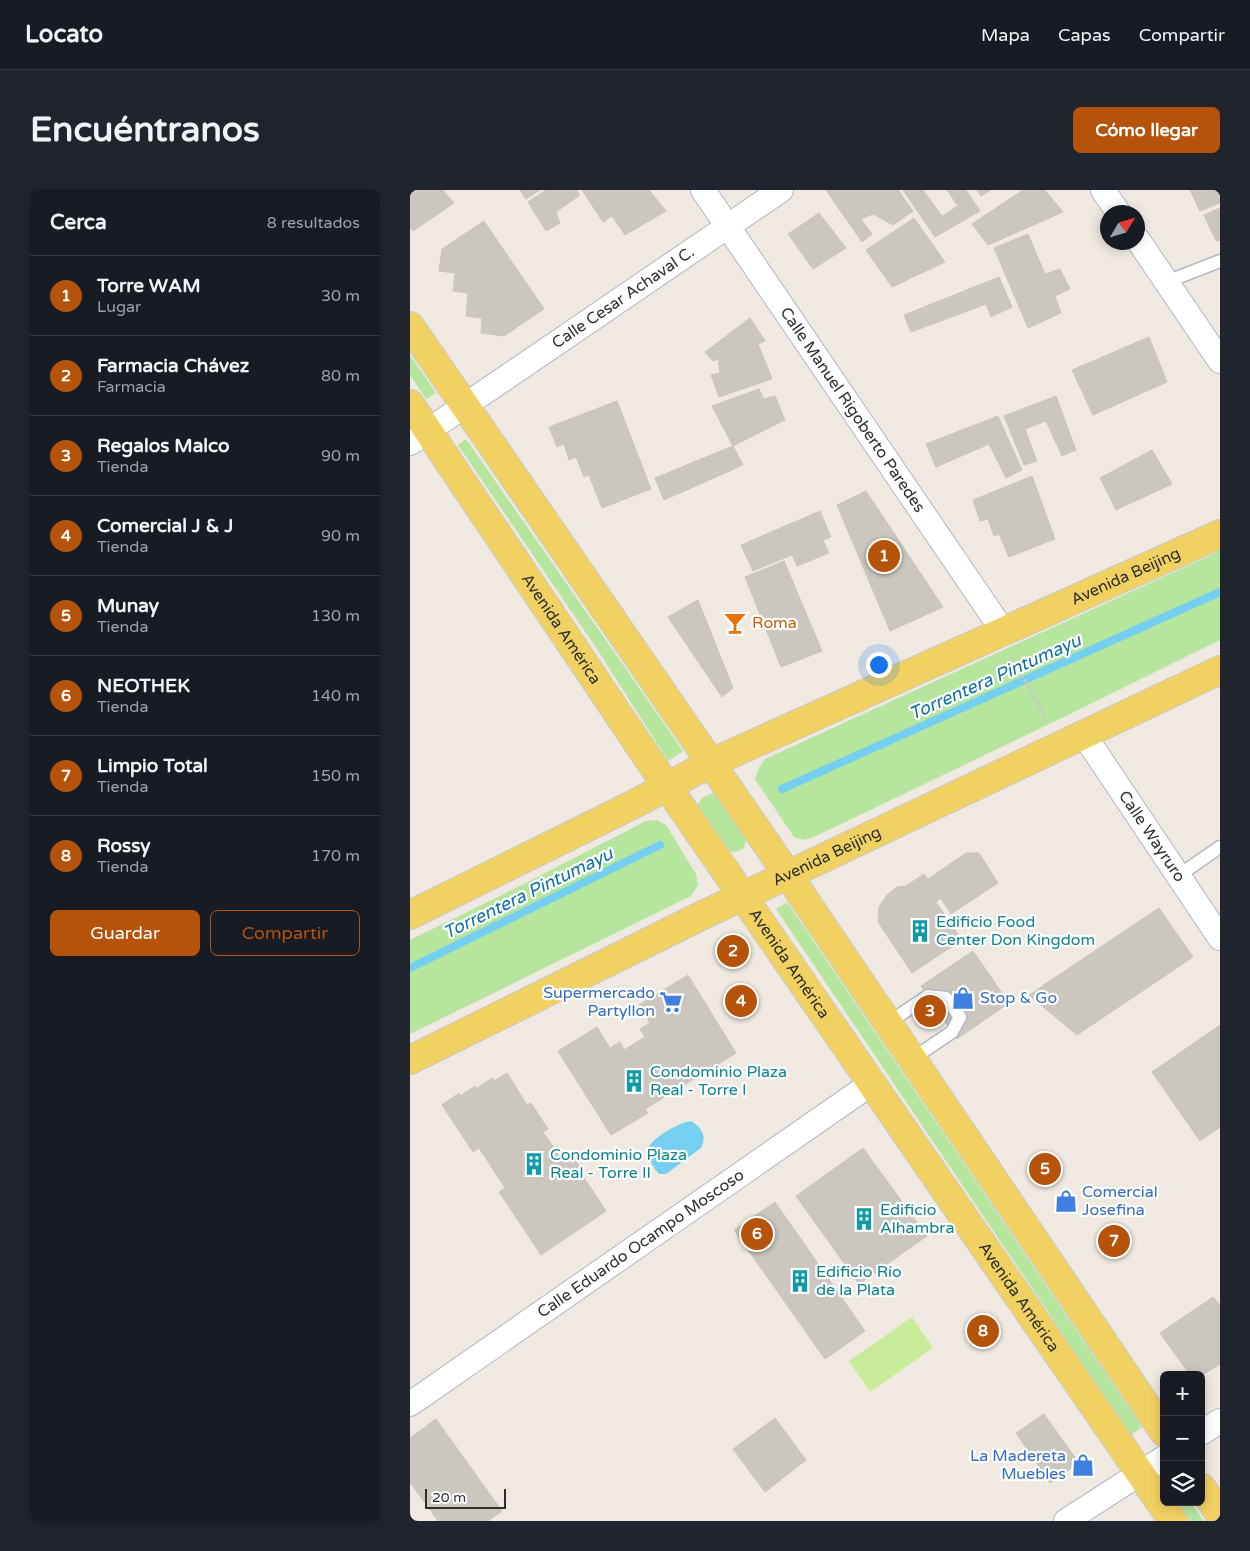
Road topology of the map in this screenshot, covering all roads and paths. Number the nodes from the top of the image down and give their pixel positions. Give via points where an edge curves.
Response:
1 (702, 190) edge
2 (781, 190) edge
3 (1103, 190) edge
4 (1113, 205) edge
5 (727, 226) junction
6 (1145, 250) edge
7 (1220, 261) edge
8 (1166, 282) junction
9 (410, 326) edge
10 (1220, 361) edge
11 (410, 404) edge
12 (464, 406) junction
13 (419, 437) edge
14 (1220, 534) edge
15 (1006, 642) junction
16 (1220, 670) edge
17 (1047, 722) dead end
18 (1084, 735) junction
19 (711, 763) junction
20 (667, 787) junction
21 (1220, 848) edge
22 (788, 875) junction
23 (1178, 876) junction
24 (743, 896) junction
25 (410, 915) edge
26 (1220, 938) edge
27 (888, 1023) junction
28 (912, 1059) junction
29 (410, 1060) edge
30 (872, 1083) junction
31 (410, 1404) edge
32 (1220, 1421) edge
33 (1160, 1426) edge
34 (1205, 1430) edge
35 (1160, 1460) edge
36 (1140, 1473) junction
37 (1205, 1493) edge
38 (1220, 1514) edge
39 (1066, 1521) edge
40 (1173, 1521) edge

1 - 5 street, Calle Manuel Rigoberto Paredes
2 - 5 street, Calle Cesar Achaval C.
3 - 4 street
5 - 12 street, Calle Cesar Achaval C.
5 - 15 street, Calle Manuel Rigoberto Paredes
6 - 8 street
7 - 8 lane
8 - 10 street
9 - 12 main road
11 - 13 main road, Avenida América
12 - 13 street, Calle Cesar Achaval C.
12 - 19 main road
13 - 20 main road, Avenida América
14 - 15 main road, Avenida Beijing
15 - 17 path
15 - 19 main road, Avenida Beijing
16 - 18 main road, Avenida Beijing
18 - 22 main road, Avenida Beijing
18 - 23 street, Calle Wayruro
19 - 20 main road, Avenida Beijing
19 - 22 main road
20 - 24 main road, Avenida América
20 - 25 main road, Avenida Beijing
21 - 23 lane
22 - 24 main road, Avenida Beijing
22 - 27 main road
23 - 26 street, Calle Wayruro
24 - 29 main road, Avenida Beijing
24 - 30 main road, Avenida América
27 - 28 main road
27 - 28 lane via 928,996 946,998 960,1017 952,1032
28 - 33 main road
30 - 31 street, Calle Eduardo Ocampo Moscoso
30 - 36 main road, Avenida América
32 - 34 street
35 - 36 street
36 - 39 street
36 - 40 main road, Avenida América
37 - 38 main road

